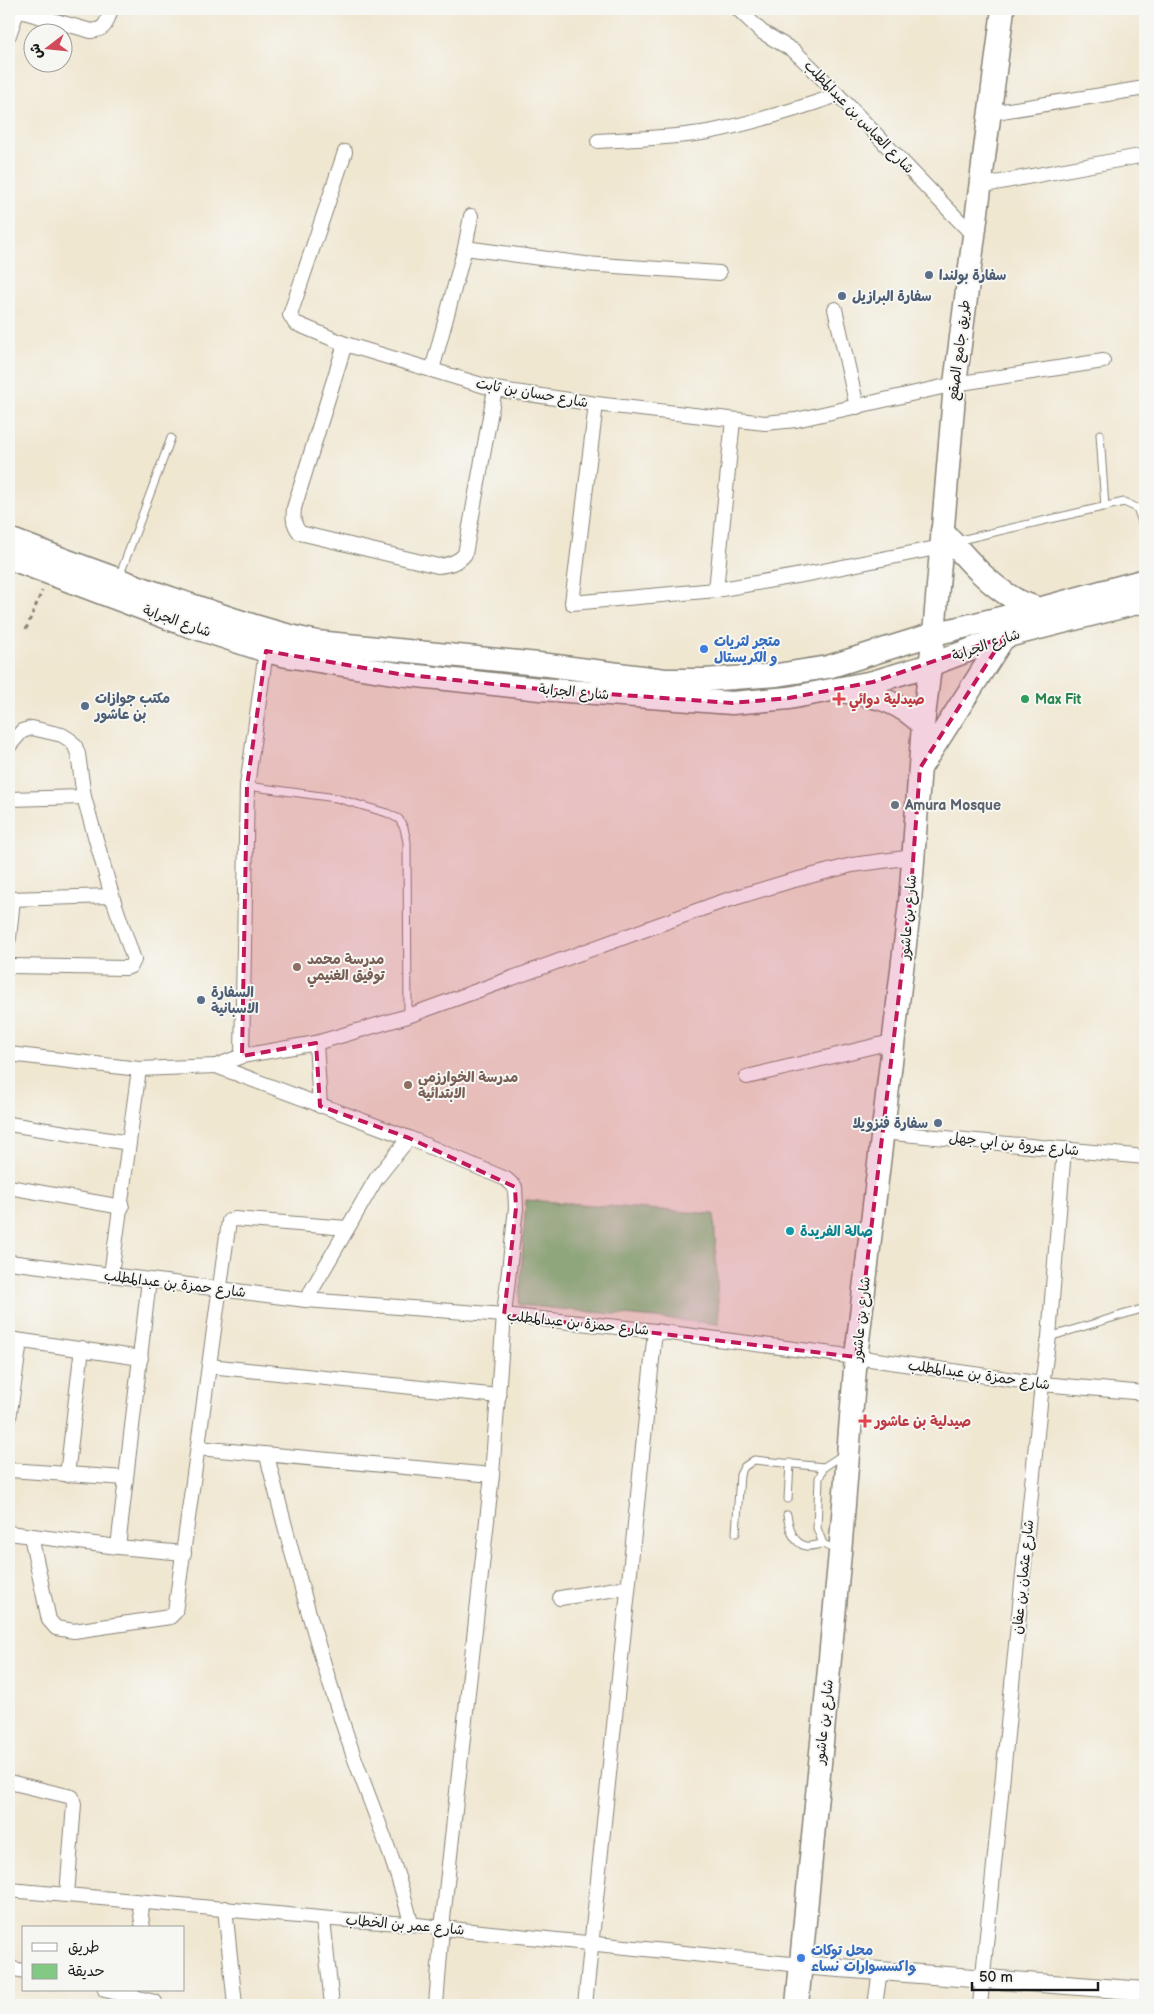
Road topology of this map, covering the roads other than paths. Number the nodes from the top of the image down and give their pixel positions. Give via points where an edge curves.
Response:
1 (17, 9) edge
2 (111, 9) edge
3 (738, 9) edge
4 (1003, 9) edge
5 (9, 35) edge
6 (1145, 88) edge
7 (838, 95) junction
8 (990, 113) junction
9 (598, 141) dead end
10 (344, 152) dead end
11 (1145, 155) edge
12 (979, 186) junction
13 (471, 216) dead end
14 (973, 235) junction
15 (465, 248) junction
16 (719, 273) dead end
17 (835, 309) dead end
18 (346, 344) junction
19 (1103, 360) dead end
20 (432, 370) junction
21 (955, 384) junction
22 (496, 389) junction
23 (596, 404) junction
24 (857, 407) junction
25 (733, 420) junction
26 (1100, 434) dead end
27 (171, 438) dead end
28 (1105, 507) junction
29 (1145, 530) edge
30 (9, 539) edge
31 (945, 540) junction
32 (9, 558) edge
33 (118, 580) junction
34 (1145, 580) edge
35 (716, 590) junction
36 (1145, 601) edge
37 (1038, 609) junction
38 (934, 634) junction
39 (1004, 636) junction
40 (266, 651) junction
41 (930, 665) junction
42 (832, 690) junction
43 (923, 725) junction
44 (9, 746) edge
45 (920, 768) junction
46 (247, 786) junction
47 (84, 797) junction
48 (9, 799) edge
49 (913, 857) junction
50 (112, 896) junction
51 (11, 899) edge
52 (9, 938) edge
53 (9, 966) edge
54 (408, 1016) junction
55 (895, 1041) junction
56 (316, 1043) junction
57 (9, 1054) edge
58 (242, 1056) junction
59 (216, 1066) junction
60 (140, 1069) junction
61 (747, 1077) dead end
62 (320, 1106) junction
63 (9, 1124) edge
64 (883, 1132) junction
65 (409, 1138) junction
66 (129, 1143) junction
67 (1064, 1149) junction
68 (1145, 1157) edge
69 (9, 1187) edge
70 (122, 1207) junction
71 (347, 1228) junction
72 (9, 1262) edge
73 (112, 1275) junction
74 (149, 1280) junction
75 (220, 1290) junction
76 (306, 1300) junction
77 (1145, 1308) edge
78 (504, 1315) junction
79 (655, 1331) junction
80 (1049, 1337) junction
81 (14, 1340) edge
82 (82, 1348) junction
83 (856, 1357) junction
84 (141, 1358) junction
85 (209, 1366) junction
86 (1042, 1384) junction
87 (1145, 1393) edge
88 (499, 1396) junction
89 (9, 1419) edge
90 (198, 1448) junction
91 (849, 1452) junction
92 (267, 1456) junction
93 (790, 1464) junction
94 (824, 1467) junction
95 (9, 1470) edge
96 (67, 1475) junction
97 (492, 1475) junction
98 (125, 1478) junction
99 (788, 1498) dead end
100 (787, 1515) dead end
101 (9, 1533) edge
102 (736, 1533) dead end
103 (32, 1536) junction
104 (118, 1547) junction
105 (832, 1548) junction
106 (184, 1553) junction
107 (628, 1587) junction
108 (560, 1598) dead end
109 (9, 1782) edge
110 (9, 1890) edge
111 (67, 1895) junction
112 (139, 1902) junction
113 (225, 1908) junction
114 (323, 1919) junction
115 (411, 1923) junction
116 (143, 1926) edge
117 (442, 1928) junction
118 (591, 1943) junction
119 (800, 1964) junction
120 (9, 1968) edge
121 (880, 1970) junction
122 (22, 1971) edge
123 (982, 1978) junction
124 (1145, 1991) edge
125 (116, 1992) edge
126 (155, 1999) edge
127 (235, 2005) edge
128 (332, 2005) edge
129 (436, 2005) edge
130 (585, 2005) edge
131 (797, 2005) edge
132 (875, 2005) edge
133 (980, 2005) edge

1 - 2 street via 91,31 100,30 106,24
1 - 5 street
3 - 7 street, شارع العباس بن عبدالمطلب via 762,32 794,52
4 - 8 main road, طريق جامع الصقع
6 - 8 street
7 - 9 street via 780,115 707,132
7 - 14 street, شارع العباس بن عبدالمطلب
8 - 12 main road, طريق جامع الصقع
10 - 18 street, شارع حسان بن ثابت via 290,315 300,326
11 - 12 street
12 - 14 main road, طريق جامع الصقع
13 - 15 street
14 - 21 main road, طريق جامع الصقع
15 - 16 street via 584,264
15 - 20 street
17 - 24 street
18 - 20 street, شارع حسان بن ثابت
18 - 22 street via 294,508 292,519 300,533 438,566 461,558 465,554
19 - 21 street, شارع حسان بن ثابت
20 - 22 street, شارع حسان بن ثابت
21 - 24 street, شارع حسان بن ثابت
21 - 31 main road, طريق جامع الصقع
22 - 23 street, شارع حسان بن ثابت
23 - 25 street, شارع حسان بن ثابت
23 - 35 street via 572,603
24 - 25 street, شارع حسان بن ثابت via 780,422
25 - 35 street
26 - 28 lane
27 - 33 lane
28 - 29 lane via 1124,502 1136,508
28 - 31 lane
30 - 33 main road, شارع الجرابة
31 - 35 street via 813,573
31 - 37 main road via 1013,598
31 - 38 main road, طريق جامع الصقع
32 - 40 main road, شارع الجرابة via 181,623
33 - 38 main road, شارع الجرابة via 259,628 317,642 665,680 777,676 819,668
34 - 37 main road, شارع الجرابة
36 - 39 main road, شارع الجرابة
37 - 38 main road, شارع الجرابة
38 - 41 main road, شارع بن عاشور
39 - 41 main road, شارع الجرابة
39 - 45 main road
40 - 42 main road, شارع الجرابة via 399,674 650,698 732,703
40 - 46 street
41 - 42 main road, شارع الجرابة
41 - 43 main road, شارع بن عاشور
42 - 43 main road via 900,705
43 - 45 main road, شارع بن عاشور
44 - 47 street via 22,731 32,728 70,740 78,754
45 - 49 main road, شارع بن عاشور
46 - 54 lane via 336,798 399,819 407,842
46 - 58 street
47 - 48 street
47 - 50 street
49 - 54 street via 852,865 744,895
49 - 55 main road, شارع بن عاشور
50 - 51 street
50 - 53 street via 134,954 132,966
51 - 52 street
54 - 56 street
55 - 61 street
55 - 64 main road, شارع بن عاشور
56 - 58 street
56 - 62 street
57 - 60 street
58 - 59 street
59 - 60 street
59 - 62 street
60 - 66 street
62 - 65 street
63 - 66 street
64 - 67 street, شارع عروة بن ابي جهل
64 - 83 main road, شارع بن عاشور
65 - 71 street via 376,1179
65 - 78 street via 506,1179 515,1187 516,1208
66 - 70 street
67 - 68 street, شارع عروة بن ابي جهل
67 - 80 street, شارع عثمان بن عفان
69 - 70 street
70 - 73 street
71 - 75 street via 231,1219 227,1225
71 - 76 street
72 - 73 street, شارع حمزة بن عبدالمطلب
73 - 74 street, شارع حمزة بن عبدالمطلب
74 - 75 street, شارع حمزة بن عبدالمطلب
74 - 84 street
75 - 76 street, شارع حمزة بن عبدالمطلب
75 - 85 street
76 - 78 street, شارع حمزة بن عبدالمطلب
77 - 80 lane
78 - 79 street, شارع حمزة بن عبدالمطلب
78 - 88 street
79 - 83 street, شارع حمزة بن عبدالمطلب
79 - 107 street
80 - 86 street, شارع عثمان بن عفان
81 - 82 street
81 - 89 street
82 - 84 street
82 - 96 street
83 - 86 street, شارع حمزة بن عبدالمطلب
83 - 91 main road, شارع بن عاشور
84 - 98 street
85 - 88 street
85 - 90 street
86 - 87 street, شارع حمزة بن عبدالمطلب
86 - 123 street, شارع عثمان بن عفان
88 - 97 street
90 - 92 street
90 - 106 street
91 - 94 lane
91 - 105 main road, شارع بن عاشور
92 - 97 street
92 - 115 street via 304,1600
93 - 94 lane
93 - 99 lane
93 - 102 lane via 754,1460 744,1467 740,1475
94 - 105 lane via 819,1478 817,1528
95 - 96 street
96 - 98 street
97 - 117 street
98 - 104 street
100 - 105 lane via 790,1530 797,1541 806,1546
101 - 103 street
103 - 104 street
103 - 106 street via 49,1620 63,1631 170,1617 177,1606
104 - 106 street
105 - 119 main road, شارع بن عاشور
107 - 108 street
107 - 118 street
109 - 111 street via 72,1797
110 - 111 street, شارع عمر بن الخطاب
111 - 112 street, شارع عمر بن الخطاب
112 - 113 street, شارع عمر بن الخطاب
112 - 116 street
113 - 114 street, شارع عمر بن الخطاب
113 - 127 street
114 - 115 street, شارع عمر بن الخطاب
114 - 128 street
115 - 117 street, شارع عمر بن الخطاب
117 - 118 street, شارع عمر بن الخطاب
117 - 129 street
118 - 119 street, شارع عمر بن الخطاب
118 - 130 street
119 - 121 street
119 - 131 main road, شارع بن عاشور
120 - 122 street
121 - 123 street
121 - 132 street
123 - 124 street
123 - 133 street, شارع عثمان بن عفان
125 - 126 street

